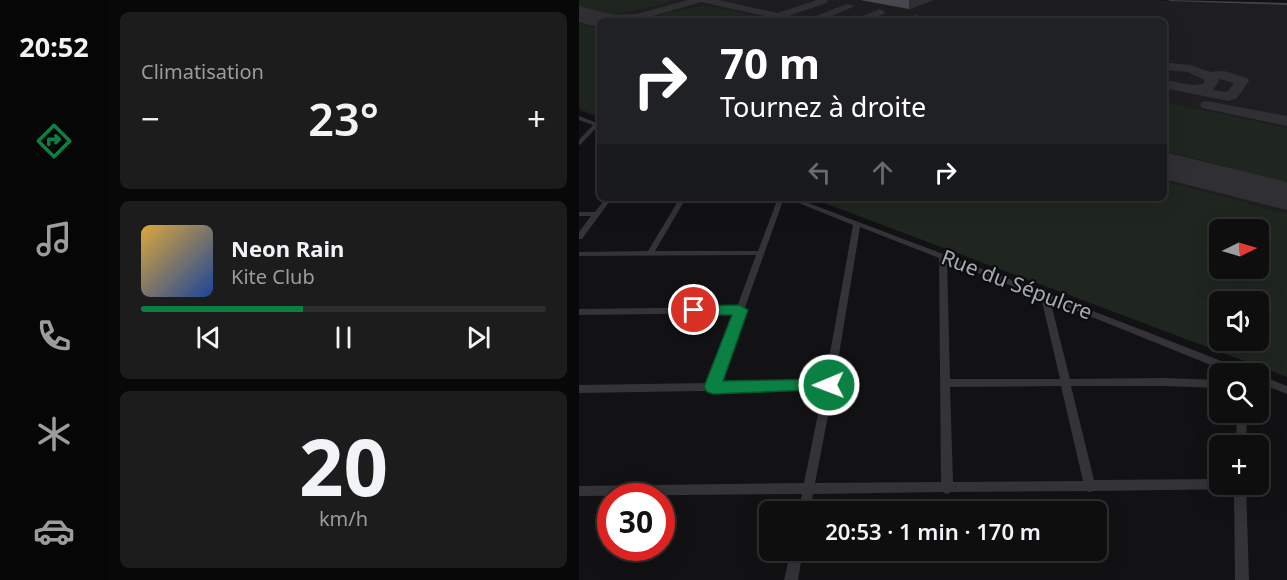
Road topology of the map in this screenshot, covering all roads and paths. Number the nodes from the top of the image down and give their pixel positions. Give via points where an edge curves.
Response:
1 (1170, 0) edge
2 (1177, 0) edge
3 (1209, 0) edge
4 (1269, 3) junction
5 (1287, 4) edge
6 (579, 118) edge
7 (597, 125) edge
8 (597, 126) edge
9 (579, 143) edge
10 (607, 201) edge
11 (681, 201) edge
12 (780, 201) edge
13 (797, 201) edge
14 (579, 214) edge
15 (596, 214) junction
16 (857, 223) junction
17 (579, 237) edge
18 (761, 253) junction
19 (579, 254) edge
20 (650, 254) junction
21 (943, 256) junction
22 (1045, 295) junction
23 (740, 310) junction
24 (579, 312) edge
25 (1218, 363) edge
26 (1064, 382) junction
27 (1269, 383) edge
28 (945, 384) junction
29 (1209, 384) edge
30 (829, 385) junction
31 (713, 387) junction
32 (579, 389) edge
33 (1287, 390) edge
34 (1209, 485) edge
35 (1090, 487) junction
36 (947, 489) junction
37 (579, 491) edge
38 (808, 491) junction
39 (1239, 495) edge
40 (806, 501) edge
41 (795, 561) edge
42 (791, 580) edge
43 (1242, 580) edge

1 - 2 main road
2 - 4 main road
3 - 4 main road
4 - 5 main road
6 - 7 street
8 - 9 street
10 - 15 street
11 - 20 street
12 - 18 street
13 - 16 street, Rue du Sépulcre
14 - 15 street
15 - 17 street
16 - 21 street, Rue du Sépulcre
16 - 30 street
18 - 20 street
18 - 23 street
19 - 20 street
21 - 22 street, Rue du Sépulcre
21 - 28 street
22 - 25 street, Rue du Sépulcre
22 - 26 street
23 - 24 street
23 - 31 street
26 - 28 street
26 - 29 street
26 - 35 street
27 - 33 street
28 - 36 street
30 - 31 street
30 - 38 street
31 - 32 street
34 - 35 street
35 - 36 street
36 - 38 street
37 - 38 street
38 - 40 street
39 - 43 street
41 - 42 street

